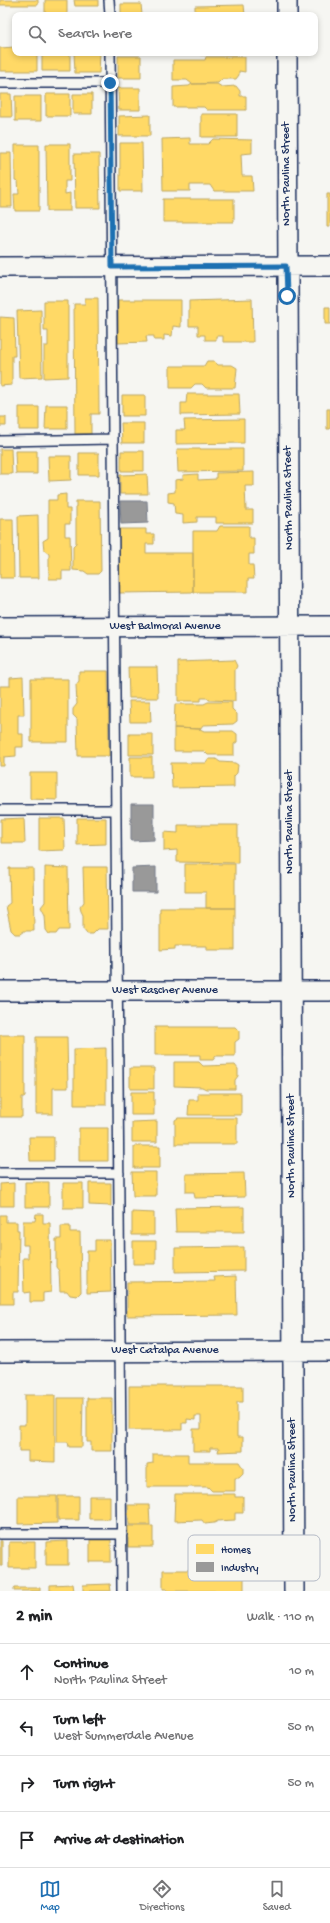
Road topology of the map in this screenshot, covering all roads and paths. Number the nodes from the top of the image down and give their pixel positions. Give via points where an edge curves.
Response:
1 (109, 0) edge
2 (287, 0) edge
3 (110, 12) edge
4 (287, 12) edge
5 (110, 56) edge
6 (287, 56) edge
7 (0, 83) edge
8 (110, 83) junction
9 (286, 266) junction
10 (330, 266) edge
11 (0, 267) edge
12 (112, 267) junction
13 (113, 439) junction
14 (0, 441) edge
15 (330, 626) edge
16 (114, 627) junction
17 (290, 627) junction
18 (0, 628) edge
19 (0, 810) edge
20 (116, 810) junction
21 (0, 991) edge
22 (118, 991) junction
23 (291, 991) junction
24 (330, 991) edge
25 (0, 1173) edge
26 (119, 1173) junction
27 (330, 1350) edge
28 (120, 1351) junction
29 (293, 1351) junction
30 (0, 1352) edge
31 (0, 1534) edge
32 (122, 1534) junction
33 (294, 1535) edge
34 (294, 1581) edge
35 (122, 1591) edge
36 (294, 1591) edge

1 - 3 lane
2 - 4 street
5 - 8 lane
6 - 9 street, North Paulina Street
7 - 8 lane
8 - 12 lane
9 - 10 street
9 - 12 street
9 - 17 street, North Paulina Street
11 - 12 street
12 - 13 lane
13 - 14 lane
13 - 16 lane
15 - 17 street, West Balmoral Avenue
16 - 17 street, West Balmoral Avenue
16 - 18 street, West Balmoral Avenue
16 - 20 lane
17 - 23 street, North Paulina Street
19 - 20 lane
20 - 22 lane
21 - 22 street, West Rascher Avenue
22 - 23 street, West Rascher Avenue
22 - 26 lane
23 - 24 street, West Rascher Avenue
23 - 29 street, North Paulina Street
25 - 26 lane
26 - 28 lane
27 - 29 street, West Catalpa Avenue
28 - 29 street, West Catalpa Avenue
28 - 30 street, West Catalpa Avenue
28 - 32 lane
29 - 33 street, North Paulina Street
31 - 32 lane
32 - 35 lane
34 - 36 street, North Paulina Street

